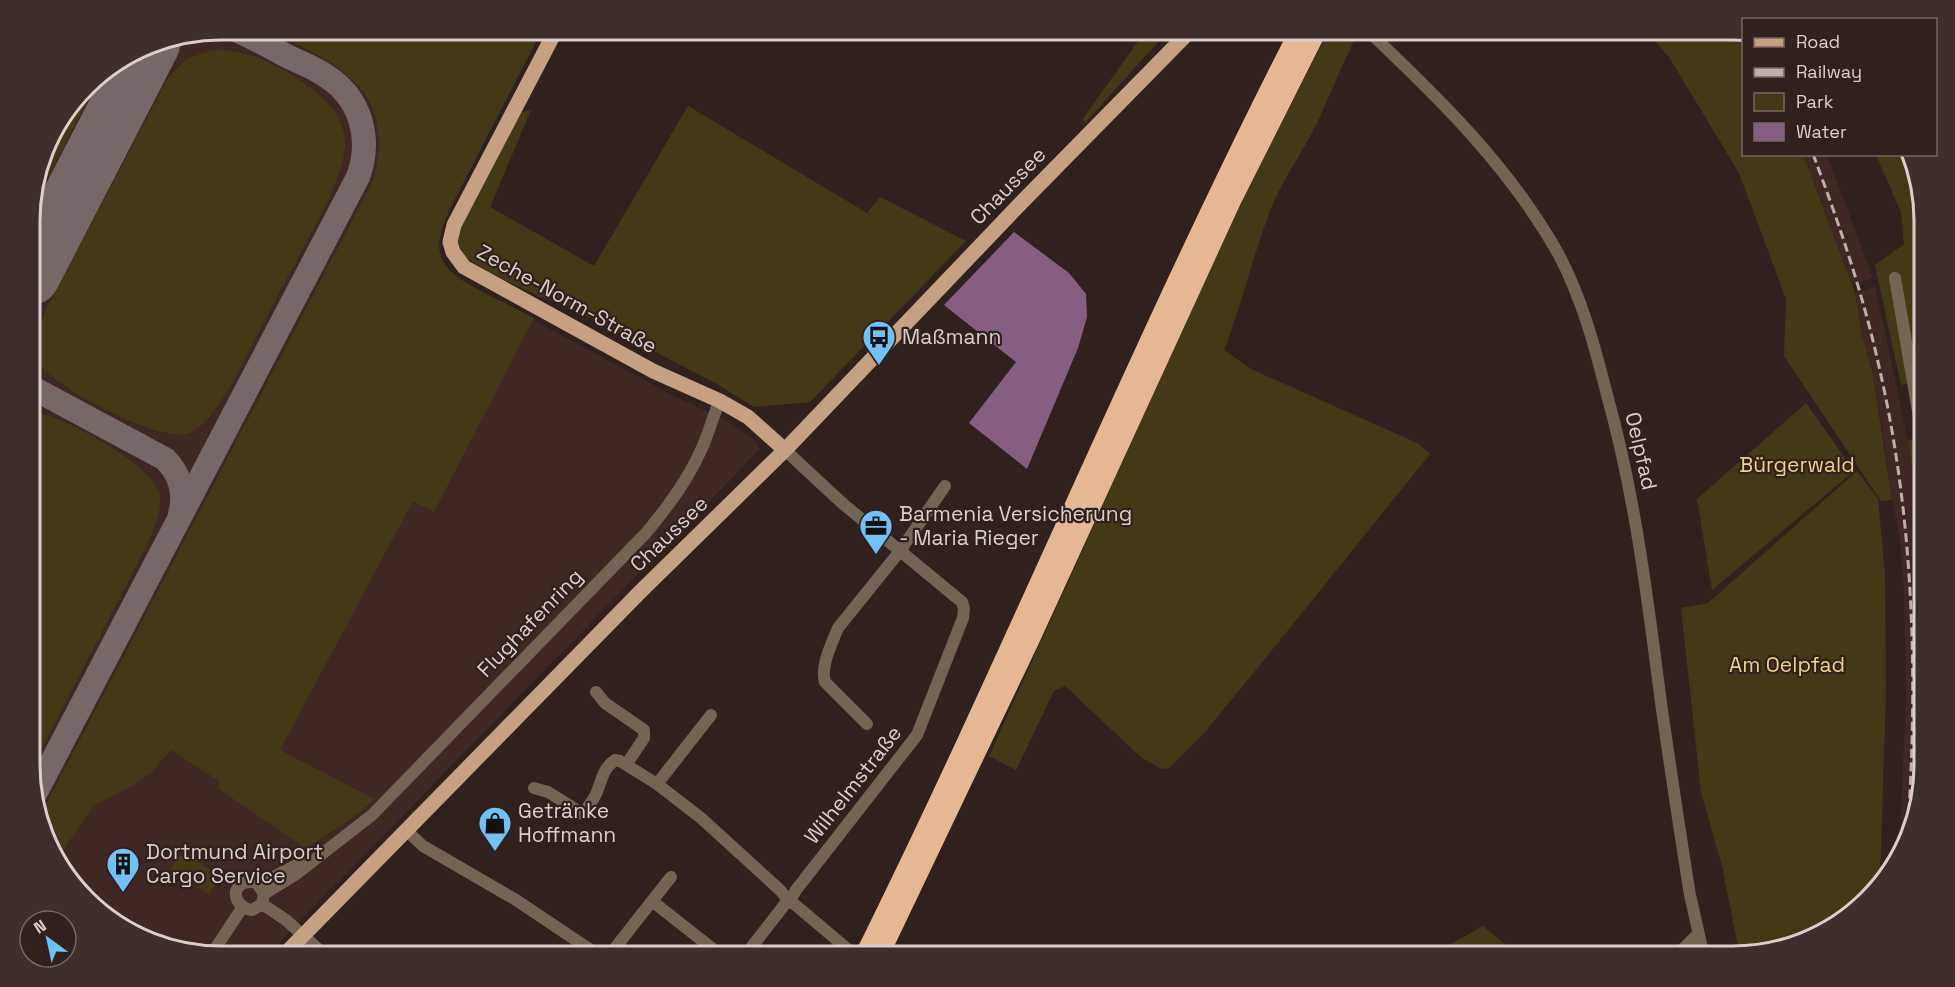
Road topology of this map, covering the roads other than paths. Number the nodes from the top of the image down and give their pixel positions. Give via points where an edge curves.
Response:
1 (1171, 40) edge
2 (1181, 40) edge
3 (1294, 40) edge
4 (1313, 40) edge
5 (1378, 40) edge
6 (550, 41) edge
7 (1084, 138) junction
8 (1895, 278) dead end
9 (1914, 388) edge
10 (720, 402) junction
11 (785, 450) junction
12 (945, 486) dead end
13 (900, 551) junction
14 (596, 692) dead end
15 (711, 715) dead end
16 (867, 724) dead end
17 (626, 765) junction
18 (657, 784) junction
19 (534, 788) dead end
20 (406, 830) junction
21 (671, 877) dead end
22 (261, 894) junction
23 (652, 901) junction
24 (789, 902) junction
25 (242, 908) junction
26 (1698, 934) junction
27 (302, 935) junction
28 (217, 946) edge
29 (292, 946) edge
30 (314, 946) edge
31 (585, 946) edge
32 (617, 946) edge
33 (709, 946) edge
34 (753, 946) edge
35 (844, 946) edge
36 (868, 946) edge
37 (884, 946) edge
38 (1686, 946) edge
39 (1701, 946) edge

1 - 7 main road, Chaussee
2 - 7 main road, Chaussee
3 - 36 highway via 1209,210
4 - 37 highway via 1232,201 1030,641
5 - 26 street, Oelpfad via 1485,148 1535,216 1559,256 1591,332 1628,477
6 - 10 main road, Zeche-Norm-Straße via 453,225 453,252 464,267 491,283 653,371
7 - 11 main road, Chaussee
8 - 9 street
10 - 11 main road, Zeche-Norm-Straße via 747,417
10 - 22 street, Flughafenring via 702,450 646,533 387,800 355,830
11 - 13 street, Wilhelmstraße
11 - 20 main road, Chaussee
12 - 13 street
13 - 16 street via 837,628 824,671 825,682
13 - 24 street, Wilhelmstraße via 962,602 963,618 916,735
14 - 17 street via 644,733
15 - 18 street
17 - 18 street
17 - 19 street via 617,760 608,766 583,814 548,792
18 - 24 street via 701,818
20 - 27 main road, Chaussee
20 - 31 street via 423,846 516,900
21 - 23 street
22 - 25 street, Flughafenring via 252,910
22 - 25 street, Flughafenring via 245,882 239,886 236,901
22 - 27 street
23 - 32 street
23 - 33 street
24 - 34 street, Wilhelmstraße
24 - 35 street
25 - 28 street
26 - 38 street
26 - 39 street, Oelpfad
27 - 29 main road, Chaussee
27 - 30 street

